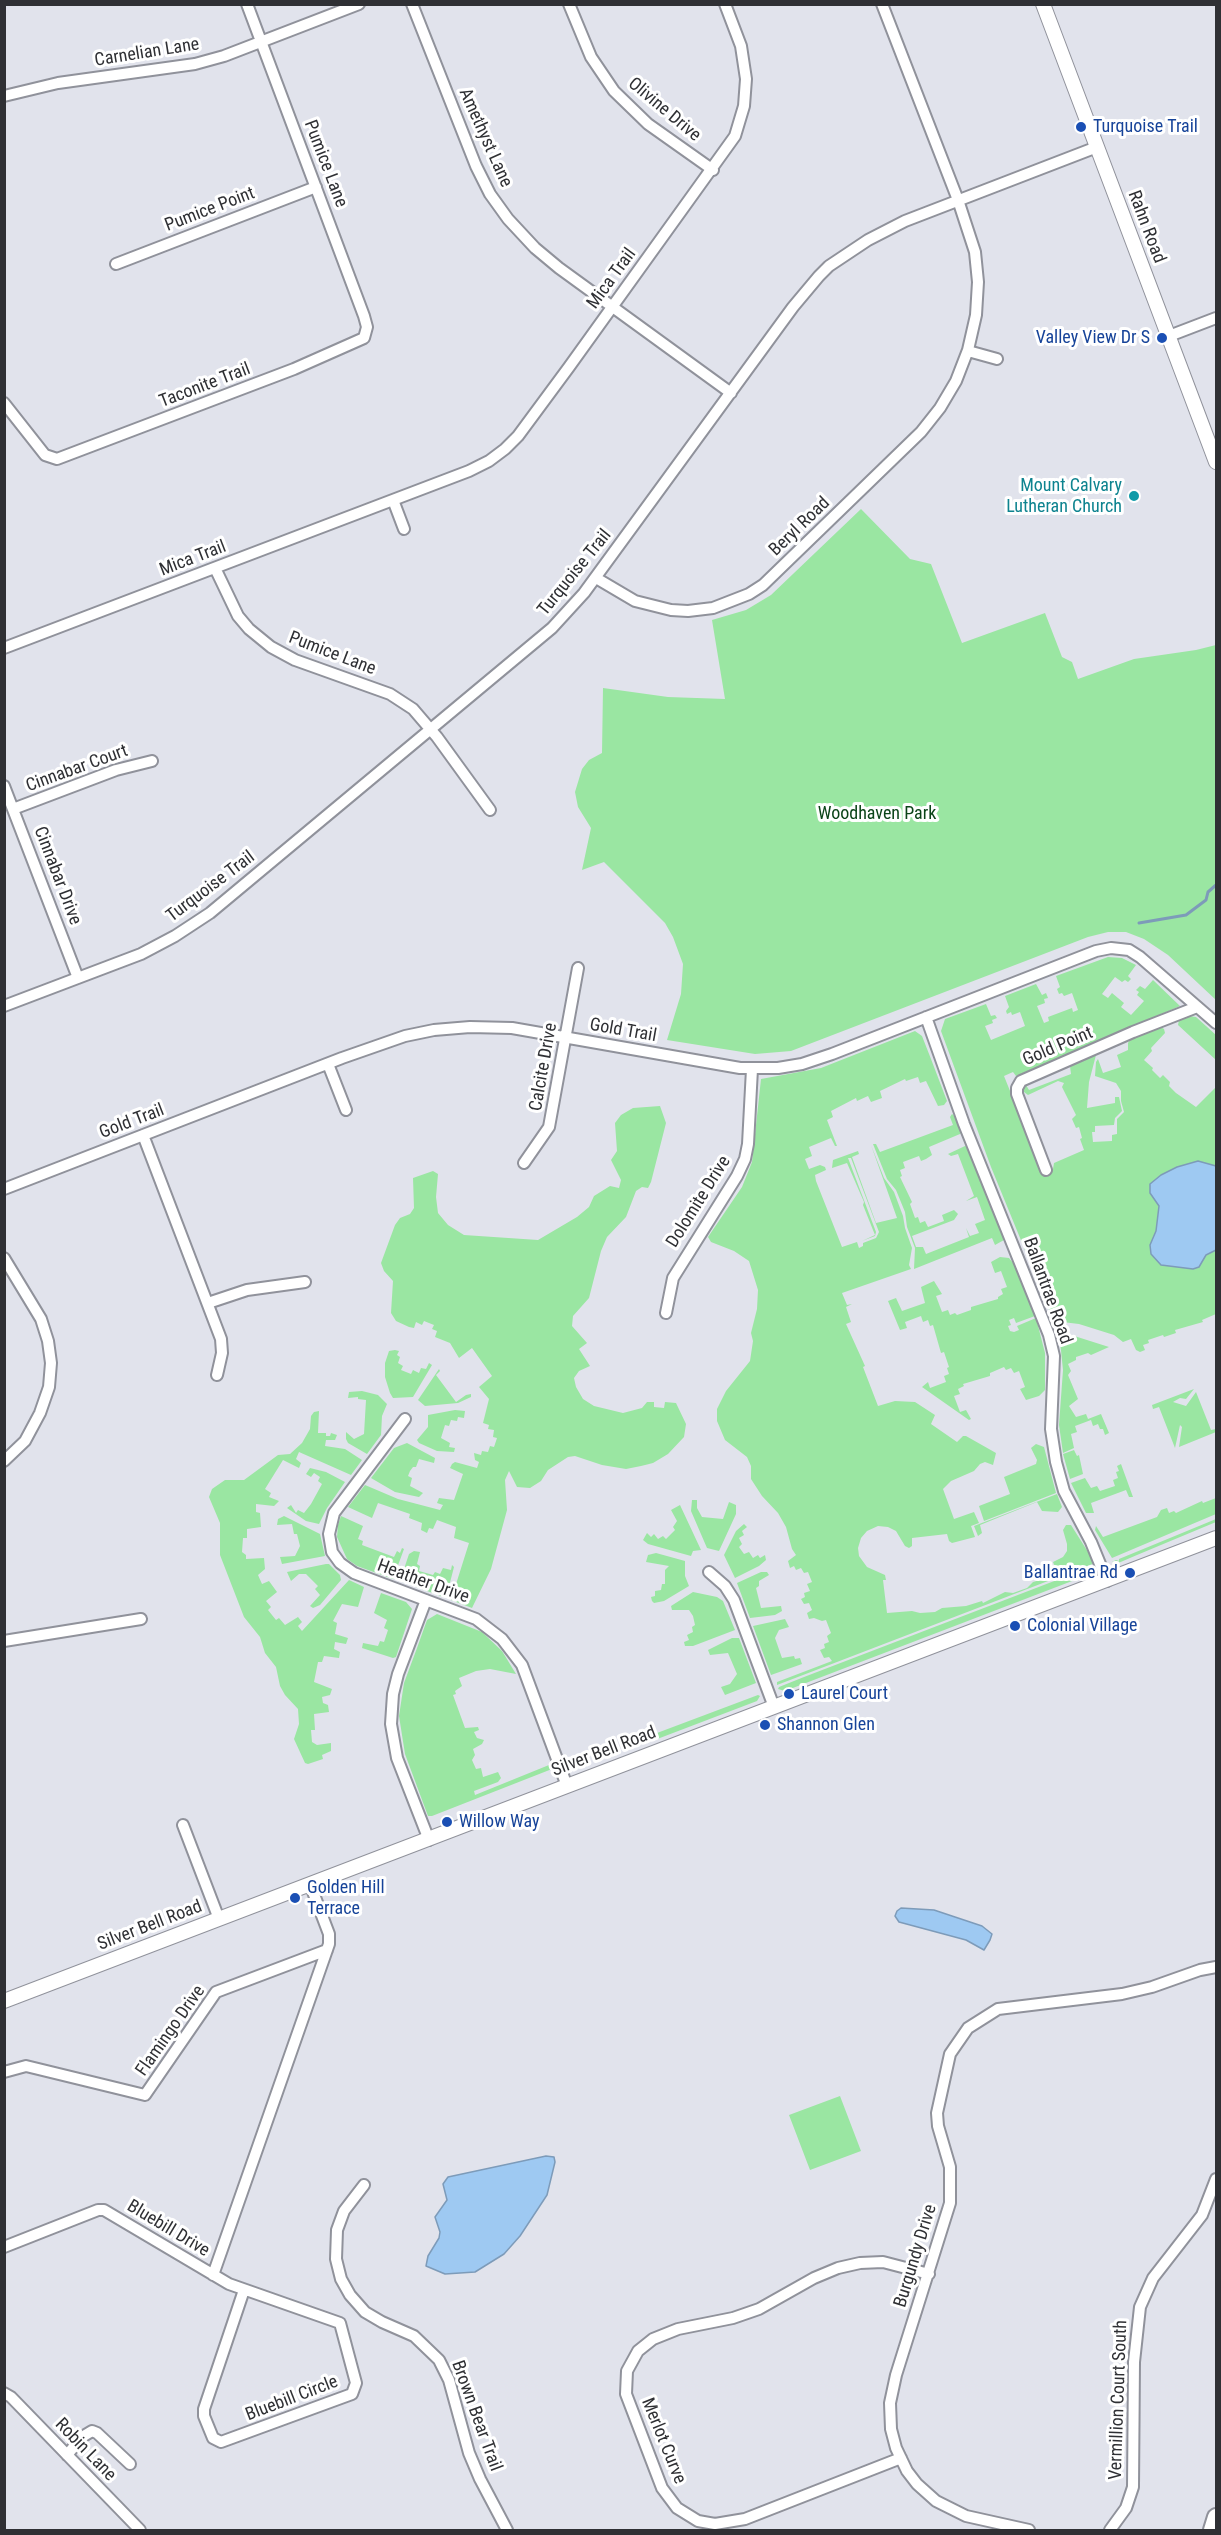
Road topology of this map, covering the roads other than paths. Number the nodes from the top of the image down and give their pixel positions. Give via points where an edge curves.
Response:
1 (247, 4) edge
2 (359, 4) edge
3 (412, 4) edge
4 (569, 4) edge
5 (725, 4) edge
6 (882, 4) edge
7 (1043, 4) edge
8 (261, 42) junction
9 (4, 96) edge
10 (1097, 147) junction
11 (712, 170) junction
12 (316, 187) junction
13 (958, 200) junction
14 (116, 264) dead end
15 (612, 307) junction
16 (1216, 318) edge
17 (366, 335) joint
18 (1169, 336) junction
19 (968, 351) junction
20 (997, 359) dead end
21 (731, 393) junction
22 (4, 403) edge
23 (1216, 462) edge
24 (393, 500) junction
25 (404, 529) dead end
26 (214, 568) junction
27 (596, 578) junction
28 (4, 648) edge
29 (431, 729) junction
30 (152, 761) dead end
31 (4, 786) edge
32 (13, 809) junction
33 (490, 810) dead end
34 (578, 968) dead end
35 (78, 978) junction
36 (4, 1006) edge
37 (1197, 1007) junction
38 (926, 1017) junction
39 (1216, 1023) edge
40 (566, 1037) junction
41 (328, 1064) junction
42 (752, 1069) junction
43 (346, 1110) dead end
44 (142, 1135) junction
45 (524, 1163) dead end
46 (1046, 1170) dead end
47 (4, 1189) edge
48 (4, 1258) edge
49 (17, 1281) junction
50 (305, 1282) dead end
51 (4, 1285) edge
52 (208, 1303) junction
53 (666, 1313) dead end
54 (218, 1375) dead end
55 (405, 1419) dead end
56 (4, 1461) edge
57 (1216, 1538) edge
58 (710, 1572) dead end
59 (1107, 1581) junction
60 (426, 1600) junction
61 (141, 1620) dead end
62 (4, 1641) edge
63 (774, 1707) junction
64 (567, 1786) junction
65 (183, 1825) dead end
66 (429, 1840) junction
67 (310, 1884) junction
68 (219, 1919) junction
69 (327, 1950) junction
70 (1216, 1967) edge
71 (4, 2001) edge
72 (4, 2072) edge
73 (1216, 2180) edge
74 (364, 2185) dead end
75 (4, 2247) edge
76 (929, 2274) junction
77 (213, 2275) junction
78 (244, 2290) junction
79 (4, 2393) edge
80 (67, 2455) junction
81 (901, 2458) junction
82 (130, 2464) dead end
83 (1216, 2517) edge
84 (140, 2530) edge
85 (507, 2530) edge
86 (1029, 2530) edge
87 (1110, 2530) edge
88 (1212, 2530) edge

1 - 8 street, Pumice Lane
2 - 8 street, Carnelian Lane
3 - 15 street, Amethyst Lane via 476,166 496,203 535,248
4 - 11 street, Olivine Drive via 591,57 614,91 648,124
5 - 11 street, Mica Trail via 744,57 746,99 735,136
6 - 13 street, Beryl Road
7 - 10 street, Rahn Road
8 - 9 street, Carnelian Lane via 180,68 73,80
8 - 12 street, Pumice Lane
10 - 13 street, Turquoise Trail
10 - 18 street, Rahn Road
11 - 15 street, Mica Trail
12 - 14 street, Pumice Point
12 - 17 street, Pumice Lane via 364,316
13 - 19 street, Beryl Road via 977,270 976,315
13 - 21 street, Turquoise Trail via 884,231 830,266 793,307
15 - 21 street, Amethyst Lane
15 - 24 street, Mica Trail via 505,449 469,471
16 - 18 street
17 - 22 street, Taconite Trail via 353,345 66,457 52,459 41,450
18 - 23 street, Rahn Road
19 - 20 street
19 - 27 street, Beryl Road via 951,391 921,432 764,585 713,608 679,611 635,601
21 - 27 street, Turquoise Trail
24 - 25 street
24 - 26 street, Mica Trail
26 - 28 street, Mica Trail
26 - 29 street, Pumice Lane via 238,616 266,643 295,660 397,698
27 - 29 street, Turquoise Trail via 557,623
29 - 33 street, Pumice Lane
29 - 35 street, Turquoise Trail via 210,913 157,946
30 - 32 street, Cinnabar Court via 116,770
31 - 32 street, Cinnabar Drive
32 - 35 street, Cinnabar Drive
34 - 40 street, Calcite Drive
35 - 36 street, Turquoise Trail
37 - 38 street, Gold Trail via 1135,953 1111,948
37 - 39 street, Gold Trail
37 - 46 street, Gold Point via 1021,1081 1017,1094
38 - 42 street, Gold Trail via 813,1060
38 - 59 street, Ballantrae Road via 964,1124 1049,1335 1054,1362 1051,1429 1056,1462 1064,1491 1092,1542
40 - 41 street, Gold Trail via 497,1027 452,1028 405,1036
40 - 42 street, Gold Trail
40 - 45 street, Calcite Drive via 549,1127
41 - 43 street
41 - 44 street, Gold Trail
42 - 53 street, Dolomite Drive via 745,1159 672,1278
44 - 47 street, Gold Trail
44 - 52 street
48 - 49 street
49 - 51 street
49 - 56 street via 45,1330 51,1374 46,1400 25,1441
50 - 52 street via 247,1290
52 - 54 street via 222,1345
55 - 60 street, Heather Drive via 334,1513 329,1540 335,1557 347,1569
57 - 59 street, Silver Bell Road
58 - 63 street via 734,1600
59 - 63 street, Silver Bell Road
60 - 64 street, Heather Drive via 486,1624 510,1649 525,1673
60 - 66 street via 398,1674 391,1724 397,1758
61 - 62 street
63 - 64 street, Silver Bell Road
64 - 66 street, Silver Bell Road
65 - 68 street
66 - 67 street, Silver Bell Road
67 - 68 street, Silver Bell Road
67 - 69 street via 329,1934
68 - 71 street, Silver Bell Road
69 - 72 street, Flamingo Drive via 216,1992 145,2095 26,2066
69 - 77 street
70 - 76 street, Burgundy Drive via 1122,1994 998,2009 964,2032 950,2054 939,2102 938,2126 952,2184 949,2213
73 - 87 street, Vermillion Court South via 1202,2215 1152,2278 1140,2307 1134,2362 1133,2487 1126,2508
74 - 85 street, Brown Bear Trail via 344,2211 337,2230 336,2259 341,2279 365,2312 414,2336 439,2360 469,2453
75 - 77 street, Bluebill Drive via 104,2210
76 - 81 street, Burgundy Drive via 891,2394 891,2429
76 - 81 street, Merlot Curve via 883,2262 838,2268 751,2312 652,2339 638,2351 627,2371 626,2394 662,2488 677,2508 698,2521 722,2524 745,2519
77 - 78 street, Bluebill Circle
78 - 78 street, Bluebill Circle via 340,2323 356,2388 338,2400 230,2441 217,2442 204,2409
79 - 80 street, Robin Lane
80 - 82 street via 92,2431
80 - 84 street, Robin Lane
81 - 86 street, Burgundy Drive via 917,2484 943,2506 966,2516
83 - 88 highway

